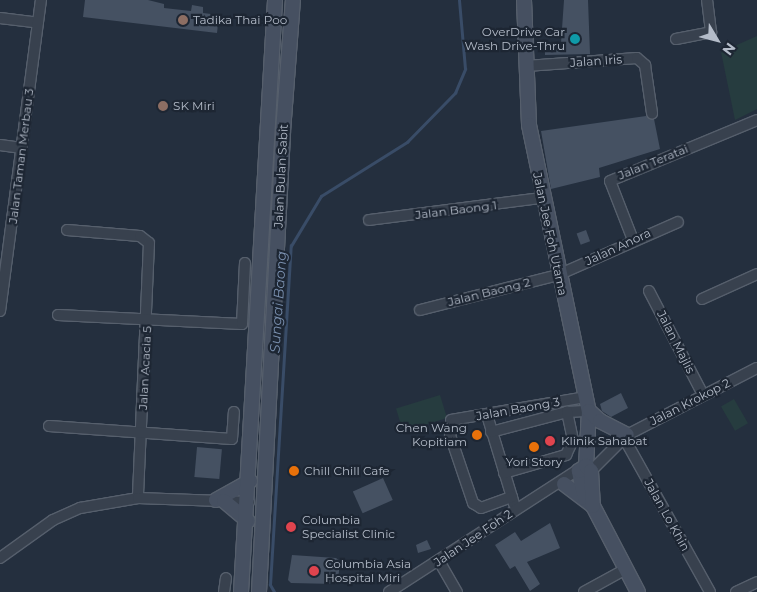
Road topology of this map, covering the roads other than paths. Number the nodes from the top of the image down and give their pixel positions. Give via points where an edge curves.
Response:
1 (41, 0) edge
2 (275, 0) edge
3 (293, 0) edge
4 (524, 0) edge
5 (707, 0) edge
6 (0, 18) edge
7 (38, 23) junction
8 (676, 39) dead end
9 (526, 66) junction
10 (652, 113) dead end
11 (757, 120) edge
12 (0, 145) edge
13 (22, 148) junction
14 (541, 198) junction
15 (369, 220) dead end
16 (678, 222) dead end
17 (67, 230) dead end
18 (633, 240) junction
19 (245, 263) dead end
20 (558, 274) junction
21 (757, 274) edge
22 (649, 291) dead end
23 (702, 299) dead end
24 (275, 306) junction
25 (420, 310) dead end
26 (0, 311) edge
27 (58, 315) dead end
28 (147, 321) junction
29 (757, 368) edge
30 (702, 393) junction
31 (587, 404) junction
32 (533, 406) junction
33 (234, 412) dead end
34 (567, 412) junction
35 (487, 414) junction
36 (534, 419) junction
37 (49, 426) dead end
38 (491, 432) junction
39 (141, 433) junction
40 (625, 436) junction
41 (585, 471) junction
42 (504, 473) junction
43 (250, 481) junction
44 (560, 484) junction
45 (138, 498) junction
46 (512, 498) junction
47 (220, 501) junction
48 (249, 502) junction
49 (589, 502) junction
50 (516, 510) junction
51 (248, 521) junction
52 (0, 558) edge
53 (439, 561) junction
54 (626, 568) junction
55 (226, 578) dead end
56 (757, 582) edge
57 (261, 591) edge
58 (224, 592) edge
59 (241, 592) edge
60 (389, 592) edge
61 (457, 592) edge
62 (584, 592) edge
63 (638, 592) edge
64 (710, 592) edge
65 (736, 592) edge

1 - 7 street, Jalan Taman Merbau 3
2 - 43 main road, Jalan Bulan Sabit
3 - 24 main road, Jalan Bulan Sabit
4 - 9 main road, Jalan Jee Foh Utama
5 - 8 street via 711,32
6 - 7 street
7 - 13 street, Jalan Taman Merbau 3
9 - 10 street, Jalan Iris via 636,58 645,65
9 - 14 main road, Jalan Jee Foh Utama via 529,125
11 - 18 street, Jalan Teratai via 610,181
12 - 13 street
13 - 26 street, Jalan Taman Merbau 3
14 - 15 street, Jalan Baong 1
14 - 20 main road, Jalan Jee Foh Utama
16 - 18 street, Jalan Anora
17 - 28 street, Jalan Acacia 5 via 146,239 149,243
18 - 20 street, Jalan Anora
19 - 28 street via 242,324
20 - 25 street, Jalan Baong 2
20 - 31 main road, Jalan Jee Foh Utama
21 - 23 street
22 - 30 street, Jalan Majlis
24 - 48 main road via 267,333 260,480
24 - 57 main road, Jalan Bulan Sabit
27 - 28 street
28 - 39 street, Jalan Acacia 5
29 - 30 street, Jalan Krokop 2
30 - 40 street, Jalan Krokop 2
31 - 32 street, Jalan Baong 3
31 - 34 street
31 - 40 main road via 606,426
31 - 41 main road, Jalan Jee Foh Utama
32 - 35 street, Jalan Baong 3
32 - 36 street
33 - 39 street via 232,439
34 - 36 street
34 - 42 street via 573,440 566,455
35 - 38 street
35 - 46 street, Jalan Baong 3 via 453,420 450,435 473,503 481,508
36 - 38 street
37 - 39 street
38 - 42 street
39 - 45 street, Jalan Acacia 5
40 - 41 street, Jalan Krokop 2 via 610,445
40 - 64 street, Jalan Lo Khin
41 - 44 street, Jalan Jee Foh 2
41 - 49 main road, Jalan Jee Foh Utama
42 - 46 street
43 - 47 main road
43 - 48 main road, Jalan Bulan Sabit
44 - 49 main road
44 - 50 street, Jalan Jee Foh 2
45 - 47 street
45 - 52 street via 80,508 53,520
46 - 50 street
47 - 48 street
47 - 51 main road
48 - 51 main road, Jalan Bulan Sabit
49 - 54 main road
50 - 53 street, Jalan Jee Foh 2
51 - 59 main road, Jalan Bulan Sabit
53 - 60 street, Jalan Jee Foh 2
53 - 61 street
54 - 62 street
54 - 63 main road
55 - 58 street
56 - 65 street

